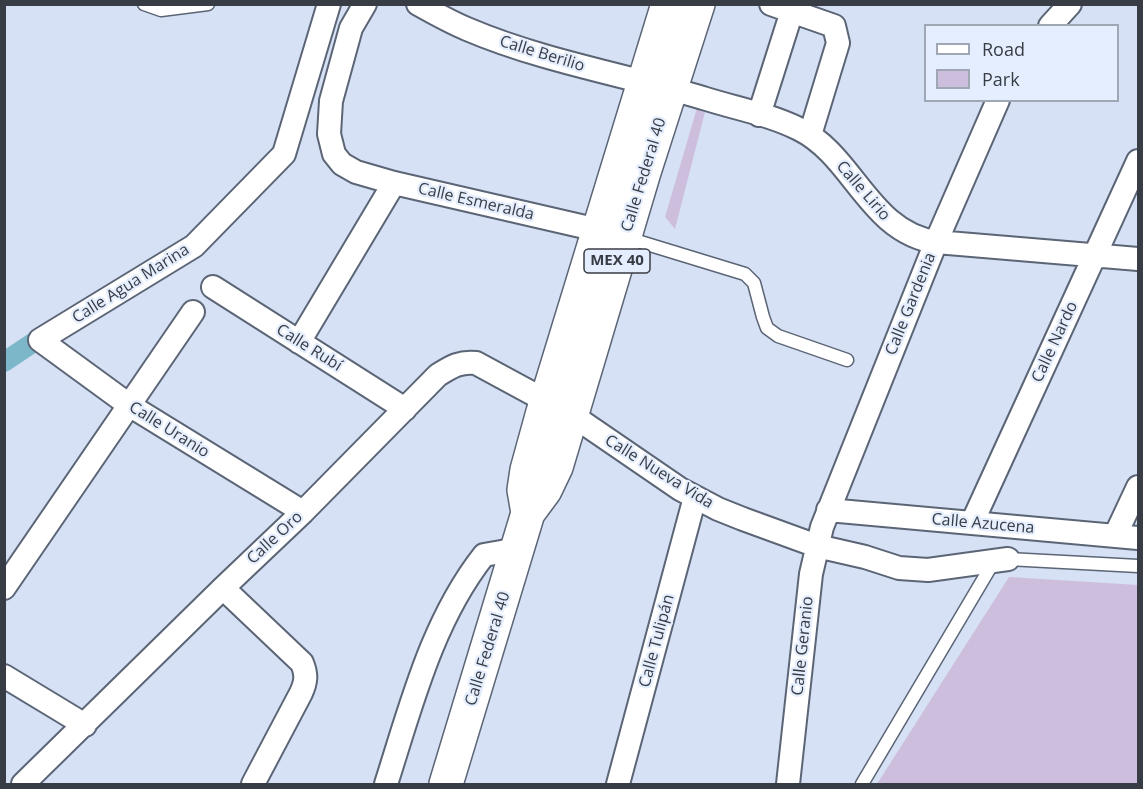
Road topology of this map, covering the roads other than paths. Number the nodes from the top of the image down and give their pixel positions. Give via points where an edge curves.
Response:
1 (144, 4) edge
2 (208, 4) edge
3 (329, 4) edge
4 (365, 4) edge
5 (418, 4) edge
6 (668, 4) edge
7 (698, 4) edge
8 (1070, 4) edge
9 (782, 8) edge
10 (1052, 24) edge
11 (657, 86) junction
12 (997, 102) edge
13 (759, 115) junction
14 (810, 135) junction
15 (1138, 161) edge
16 (394, 183) junction
17 (611, 233) junction
18 (936, 242) junction
19 (1094, 255) junction
20 (1138, 259) edge
21 (213, 287) dead end
22 (193, 312) dead end
23 (40, 340) joint
24 (299, 342) junction
25 (847, 360) dead end
26 (129, 405) junction
27 (559, 408) junction
28 (405, 409) junction
29 (1138, 487) edge
30 (695, 497) junction
31 (828, 510) junction
32 (303, 512) junction
33 (972, 523) junction
34 (1115, 536) junction
35 (1138, 538) edge
36 (817, 546) junction
37 (518, 549) junction
38 (1008, 559) junction
39 (1138, 566) edge
40 (4, 588) edge
41 (223, 588) junction
42 (4, 676) edge
43 (85, 726) junction
44 (23, 784) edge
45 (253, 784) edge
46 (386, 784) edge
47 (446, 784) edge
48 (618, 784) edge
49 (788, 784) edge
50 (862, 784) edge

1 - 2 lane via 161,10
3 - 23 street, Calle Agua Marina via 284,154 194,246
4 - 16 street, Calle Esmeralda via 351,28 331,101 329,134 342,164
5 - 11 street, Calle Berilio via 498,41
6 - 11 main road, Calle Federal 40 / MEX 40
7 - 11 main road, Calle Federal 40 / MEX 40
8 - 10 street
9 - 13 street
9 - 14 street via 834,26 837,34 838,43
11 - 13 street, Calle Lirio
11 - 17 main road, Calle Federal 40 / MEX 40
12 - 18 street, Calle Gardenia
13 - 14 street, Calle Lirio
14 - 18 street, Calle Lirio via 891,223 912,236
15 - 19 street, Calle Nardo
16 - 17 street, Calle Esmeralda
16 - 24 street
17 - 25 lane via 745,274 754,283 767,328 778,336
17 - 27 main road, Calle Federal 40 / MEX 40
18 - 19 street, Calle Lirio
18 - 31 street, Calle Gardenia
19 - 20 street, Calle Lirio
19 - 33 street, Calle Nardo
21 - 24 street, Calle Rubí
22 - 26 street
23 - 26 street, Calle Uranio
24 - 28 street, Calle Rubí
26 - 32 street, Calle Uranio
26 - 40 street
27 - 28 street, Calle Oro via 476,363 464,362 438,375
27 - 30 street, Calle Nueva Vida
27 - 37 main road, Calle Federal 40 / MEX 40 via 556,467 528,513
28 - 32 street, Calle Oro
29 - 34 street
30 - 36 street, Calle Nueva Vida
30 - 48 street, Calle Tulipán
31 - 33 street, Calle Azucena
31 - 36 street, Calle Geranio
32 - 41 street, Calle Oro
33 - 34 street, Calle Azucena
34 - 35 street, Calle Azucena
36 - 38 street, Calle Nueva Vida via 899,568 928,570
36 - 49 street, Calle Geranio
37 - 46 street via 484,555 467,577 423,670
37 - 47 main road, Calle Federal 40 / MEX 40
38 - 39 lane
38 - 50 lane via 990,568 983,578
41 - 43 street, Calle Oro
41 - 45 street via 302,663 306,672 301,693
42 - 43 street
43 - 44 street, Calle Oro

